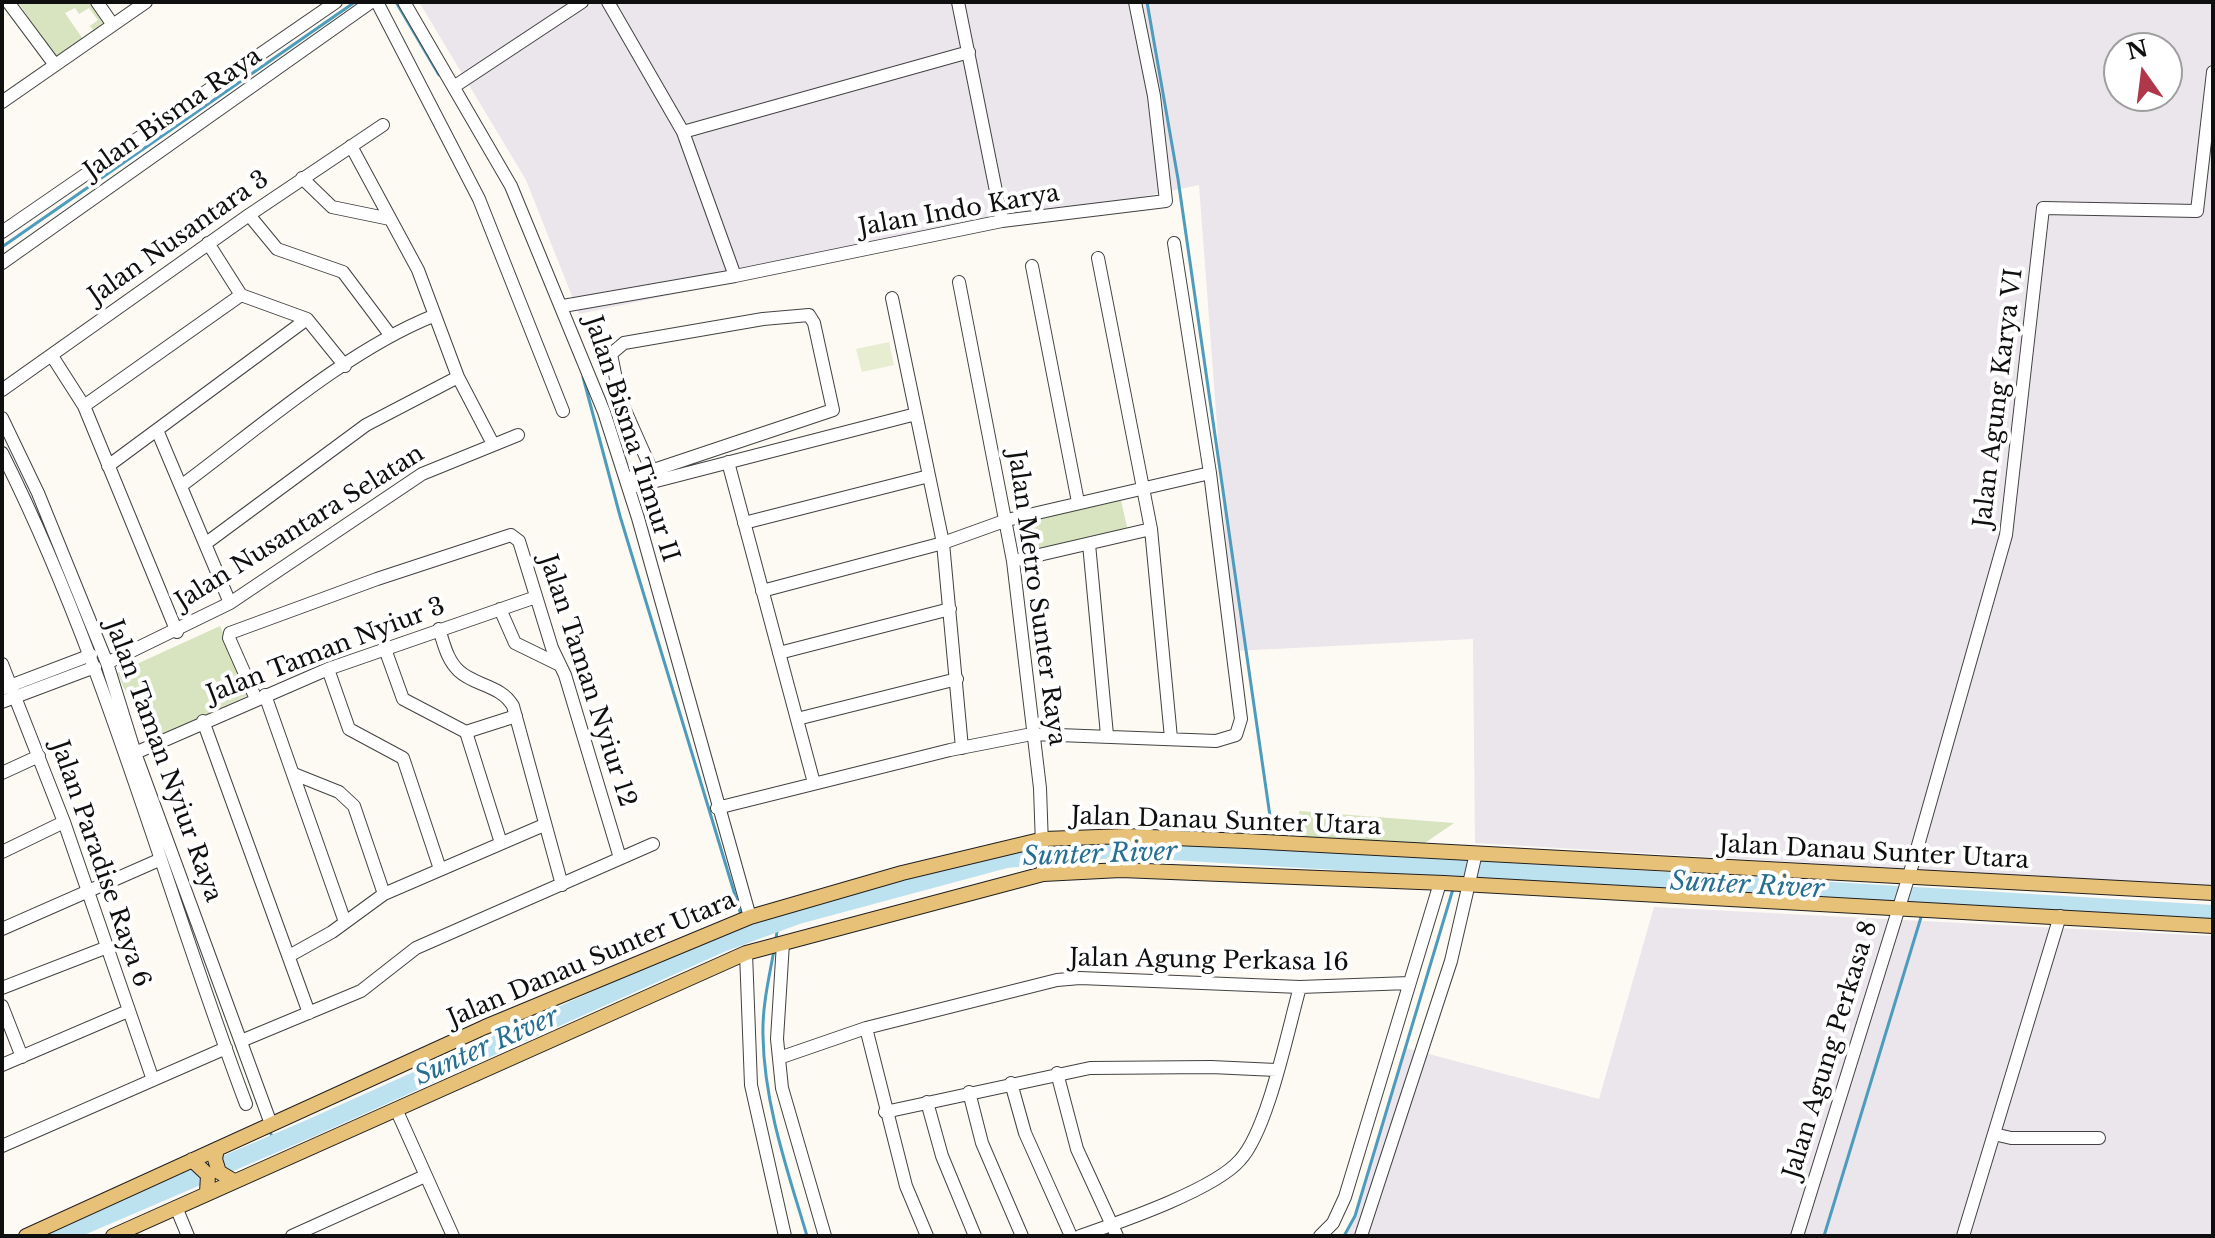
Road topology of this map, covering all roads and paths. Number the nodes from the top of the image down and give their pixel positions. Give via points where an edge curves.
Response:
1 (97, 2) edge
2 (146, 2) edge
3 (336, 2) edge
4 (371, 2) edge
5 (377, 2) edge
6 (404, 2) edge
7 (582, 2) edge
8 (608, 2) edge
9 (958, 2) edge
10 (1135, 2) edge
11 (8, 8) edge
12 (113, 25) junction
13 (969, 52) junction
14 (55, 65) junction
15 (2213, 72) edge
16 (455, 86) junction
17 (2, 102) edge
18 (383, 125) dead end
19 (683, 132) junction
20 (351, 146) junction
21 (302, 178) junction
22 (249, 215) junction
23 (390, 219) junction
24 (1002, 221) junction
25 (2, 232) edge
26 (208, 243) junction
27 (1174, 243) dead end
28 (1098, 258) dead end
29 (2, 263) edge
30 (1032, 266) dead end
31 (735, 276) junction
32 (959, 282) dead end
33 (241, 295) junction
34 (892, 298) dead end
35 (563, 306) junction
36 (433, 316) junction
37 (307, 319) junction
38 (391, 336) junction
39 (52, 356) junction
40 (345, 366) junction
41 (458, 377) junction
42 (2, 390) edge
43 (622, 403) junction
44 (84, 406) junction
45 (603, 408) junction
46 (563, 411) dead end
47 (916, 414) junction
48 (2, 418) edge
49 (157, 430) junction
50 (518, 435) dead end
51 (493, 444) junction
52 (2, 453) edge
53 (728, 462) junction
54 (108, 466) junction
55 (652, 471) junction
56 (1210, 473) junction
57 (929, 476) junction
58 (628, 484) junction
59 (181, 486) junction
60 (1144, 487) junction
61 (1078, 502) junction
62 (1007, 520) junction
63 (744, 523) junction
64 (1151, 529) junction
65 (943, 543) junction
66 (205, 544) junction
67 (1089, 544) junction
68 (1013, 561) junction
69 (762, 591) junction
70 (536, 597) junction
71 (230, 603) junction
72 (500, 609) junction
73 (950, 609) junction
74 (439, 629) junction
75 (177, 632) junction
76 (385, 649) junction
77 (779, 653) junction
78 (98, 662) junction
79 (2, 664) edge
80 (560, 665) junction
81 (328, 669) junction
82 (957, 679) junction
83 (9, 690) edge
84 (260, 697) junction
85 (2, 702) edge
86 (516, 716) junction
87 (797, 719) junction
88 (203, 721) junction
89 (466, 732) junction
90 (1032, 734) junction
91 (1107, 735) junction
92 (1171, 738) junction
93 (962, 748) junction
94 (135, 753) junction
95 (39, 756) junction
96 (2, 773) edge
97 (294, 774) junction
98 (814, 783) junction
99 (717, 808) junction
100 (64, 822) junction
101 (544, 825) junction
102 (501, 843) junction
103 (1044, 843) junction
104 (653, 844) dead end
105 (2, 852) edge
106 (1476, 856) junction
107 (620, 858) junction
108 (159, 860) junction
109 (440, 869) junction
110 (1043, 870) junction
111 (1907, 880) junction
112 (1457, 882) junction
113 (562, 885) junction
114 (86, 892) junction
115 (2213, 893) edge
116 (384, 894) junction
117 (1902, 906) junction
118 (2060, 916) junction
119 (748, 918) junction
120 (345, 922) junction
121 (2213, 926) edge
122 (2, 929) edge
123 (780, 944) junction
124 (105, 948) junction
125 (748, 953) junction
126 (289, 956) junction
127 (1409, 983) junction
128 (1300, 987) junction
129 (2, 988) edge
130 (2, 1006) edge
131 (128, 1011) junction
132 (309, 1013) junction
133 (866, 1028) junction
134 (241, 1041) junction
135 (226, 1048) junction
136 (22, 1057) junction
137 (779, 1058) junction
138 (2, 1065) edge
139 (1276, 1070) junction
140 (1057, 1073) junction
141 (153, 1080) junction
142 (1011, 1083) junction
143 (969, 1092) junction
144 (927, 1102) junction
145 (246, 1104) dead end
146 (396, 1109) junction
147 (885, 1112) junction
148 (271, 1124) junction
149 (1994, 1134) junction
150 (2099, 1138) dead end
151 (2, 1146) edge
152 (196, 1162) junction
153 (214, 1171) junction
154 (425, 1176) junction
155 (234, 1181) junction
156 (176, 1207) junction
157 (1114, 1230) edge
158 (26, 1236) edge
159 (113, 1236) edge
160 (188, 1236) edge
161 (292, 1236) edge
162 (453, 1236) edge
163 (785, 1236) edge
164 (825, 1236) edge
165 (927, 1236) edge
166 (975, 1236) edge
167 (1022, 1236) edge
168 (1071, 1236) edge
169 (1080, 1236) edge
170 (1320, 1236) edge
171 (1361, 1236) edge
172 (1797, 1236) edge
173 (1963, 1236) edge

1 - 12 street
2 - 12 street
3 - 25 street, Jalan Bisma Raya
4 - 29 street, Jalan Bisma Raya
5 - 46 street via 479,199
6 - 16 street, Jalan Bisma Timur II
7 - 16 street
8 - 19 street
9 - 13 street
10 - 24 street, Jalan Indo Karya via 1154,96 1166,201
11 - 14 street
12 - 14 street
13 - 19 street
13 - 24 street
14 - 17 street
15 - 111 street, Jalan Agung Karya VI via 2197,211 2043,208 2011,515
16 - 35 street, Jalan Bisma Timur II via 499,162
18 - 20 street, Jalan Nusantara 3
19 - 31 street
20 - 21 street, Jalan Nusantara 3
20 - 23 street
21 - 22 street, Jalan Nusantara 3
21 - 23 street via 332,207
22 - 26 street, Jalan Nusantara 3
22 - 38 street via 277,249 343,272
23 - 36 street via 418,270
24 - 31 street, Jalan Indo Karya
26 - 33 street
26 - 39 street, Jalan Nusantara 3
27 - 56 street
28 - 60 street
30 - 61 street
31 - 35 street, Jalan Indo Karya
32 - 62 street, Jalan Metro Sunter Raya
33 - 37 street
33 - 44 street
34 - 47 street
35 - 45 street, Jalan Bisma Timur II
36 - 38 street
36 - 41 street
37 - 40 street
37 - 49 street
38 - 40 street
39 - 42 street, Jalan Nusantara 3
39 - 44 street
40 - 59 street
41 - 51 street
41 - 66 street via 366,425
43 - 45 street
43 - 55 street
43 - 55 street via 610,358 624,343 803,314 814,323 833,410
44 - 54 street
45 - 58 street, Jalan Bisma Timur II
47 - 53 street
47 - 57 street
48 - 78 street, Jalan Taman Nyiur Raya via 38,493
49 - 54 street
49 - 59 street
50 - 51 street, Jalan Nusantara Selatan
51 - 71 street, Jalan Nusantara Selatan via 422,474
52 - 78 street
53 - 58 street
53 - 63 street
54 - 75 street
55 - 58 street
56 - 60 street
56 - 92 street via 1241,719 1228,740
57 - 63 street
57 - 65 street
58 - 99 street, Jalan Bisma Timur II
59 - 66 street
60 - 61 street
60 - 64 street
61 - 62 street
62 - 65 street
62 - 68 street, Jalan Metro Sunter Raya
63 - 69 street
64 - 67 street
64 - 92 street
65 - 69 street
65 - 73 street
66 - 71 street
67 - 68 street
67 - 91 street
68 - 90 street, Jalan Metro Sunter Raya
69 - 77 street
70 - 72 street, Jalan Taman Nyiur 3
70 - 80 street, Jalan Taman Nyiur 12
70 - 84 street, Jalan Taman Nyiur 12 via 519,541 507,535 230,633
71 - 75 street, Jalan Nusantara Selatan
72 - 74 street, Jalan Taman Nyiur 3
72 - 80 street via 515,643
73 - 77 street
73 - 82 street
74 - 76 street, Jalan Taman Nyiur 3
74 - 86 street via 457,669 504,694
75 - 78 street, Jalan Nusantara Selatan
76 - 81 street, Jalan Taman Nyiur 3
76 - 89 street via 403,699
77 - 87 street
78 - 83 street, Jalan Nusantara Selatan
78 - 94 street, Jalan Taman Nyiur Raya
78 - 108 street
79 - 83 street, Jalan Paradise Raya 6
80 - 107 street, Jalan Taman Nyiur 12
81 - 84 street, Jalan Taman Nyiur 3
81 - 109 street via 349,729 403,758
82 - 87 street
82 - 93 street
83 - 85 street, Jalan Nusantara Selatan
83 - 95 street, Jalan Paradise Raya 6
84 - 88 street, Jalan Taman Nyiur 3
84 - 97 street
86 - 89 street
86 - 101 street
87 - 98 street
88 - 94 street, Jalan Taman Nyiur 3
88 - 126 street
89 - 102 street
90 - 91 street
90 - 93 street
90 - 103 street, Jalan Metro Sunter Raya
91 - 92 street
93 - 98 street
94 - 134 street, Jalan Taman Nyiur Raya
95 - 96 street
95 - 100 street, Jalan Paradise Raya 6
97 - 116 street via 339,792 354,806
97 - 120 street
98 - 99 street
99 - 119 street, Jalan Bisma Timur II
100 - 105 street
100 - 114 street, Jalan Paradise Raya 6
101 - 102 street
101 - 113 street
102 - 109 street
103 - 106 main road, Jalan Danau Sunter Utara via 1126,836
103 - 110 street, Jalan Metro Sunter Raya
103 - 119 main road, Jalan Danau Sunter Utara via 890,876
104 - 107 street
106 - 111 main road, Jalan Danau Sunter Utara
106 - 112 street
107 - 113 street
108 - 114 street
108 - 135 street
109 - 116 street
110 - 112 main road, Jalan Danau Sunter Utara
110 - 123 main road, Jalan Danau Sunter Utara
111 - 115 main road, Jalan Danau Sunter Utara
111 - 117 street, Jalan Agung Perkasa 8
112 - 117 main road, Jalan Danau Sunter Utara
112 - 127 street
112 - 171 street via 1451,961
113 - 132 street via 416,948 370,986
114 - 122 street
114 - 124 street, Jalan Paradise Raya 6
116 - 120 street
117 - 118 main road, Jalan Danau Sunter Utara
117 - 172 street, Jalan Agung Perkasa 8
118 - 121 main road, Jalan Danau Sunter Utara
118 - 149 street
119 - 148 main road, Jalan Danau Sunter Utara via 485,1027
120 - 126 street
123 - 125 main road, Jalan Danau Sunter Utara
123 - 137 street
124 - 129 street
124 - 131 street, Jalan Paradise Raya 6
125 - 146 main road, Jalan Danau Sunter Utara
125 - 163 street via 751,1085
126 - 132 street
127 - 128 street, Jalan Agung Perkasa 16
127 - 170 street via 1345,1197
128 - 133 street, Jalan Agung Perkasa 16 via 1080,978 1041,983
128 - 139 street
130 - 136 street
131 - 136 street
131 - 141 street, Jalan Paradise Raya 6
132 - 134 street
133 - 137 street, Jalan Agung Perkasa 16
133 - 147 street
134 - 148 street, Jalan Taman Nyiur Raya
135 - 141 street
135 - 145 street
136 - 138 street
137 - 164 street via 782,1088
139 - 140 street via 1121,1067
139 - 157 street via 1260,1122 1240,1161
140 - 142 street
140 - 157 street via 1077,1149
141 - 151 street
142 - 143 street
142 - 168 street via 1025,1133
143 - 144 street
143 - 167 street via 982,1143
144 - 147 street
144 - 166 street via 942,1156
146 - 154 street
146 - 155 main road, Jalan Danau Sunter Utara
147 - 165 street
148 - 153 main road, Jalan Danau Sunter Utara
149 - 150 street
149 - 173 street
152 - 153 main road, Jalan Danau Sunter Utara
152 - 153 main road
152 - 158 main road, Jalan Danau Sunter Utara
153 - 155 main road
153 - 155 main road, Jalan Danau Sunter Utara
153 - 156 main road, Jalan Danau Sunter Utara
154 - 161 street
154 - 162 street
156 - 159 main road, Jalan Danau Sunter Utara
156 - 160 street
157 - 169 street

